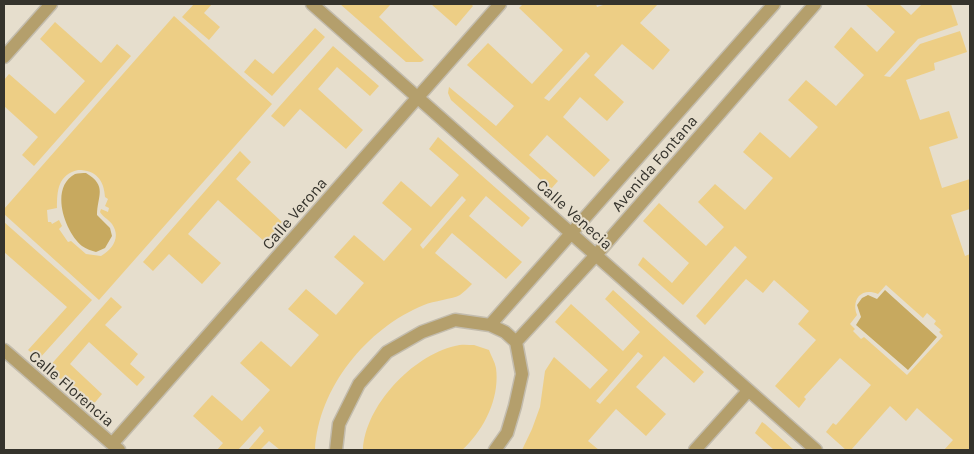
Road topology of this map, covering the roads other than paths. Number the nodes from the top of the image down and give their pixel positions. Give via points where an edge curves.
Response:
1 (51, 4) edge
2 (312, 4) edge
3 (500, 4) edge
4 (774, 4) edge
5 (815, 4) edge
6 (4, 57) edge
7 (418, 97) junction
8 (572, 233) junction
9 (596, 255) junction
10 (490, 325) junction
11 (516, 342) junction
12 (4, 350) edge
13 (748, 391) junction
14 (115, 447) edge
15 (336, 450) edge
16 (495, 450) edge
17 (695, 450) edge
18 (816, 450) edge

1 - 6 street
2 - 7 street, Calle Venecia
3 - 7 street, Calle Verona
4 - 8 street, Avenida Fontana
5 - 9 street, Avenida Fontana
7 - 8 street, Calle Venecia
7 - 14 street, Calle Verona
8 - 9 street, Calle Venecia
8 - 10 street, Avenida Fontana
9 - 11 street, Avenida Fontana
9 - 13 street, Calle Venecia
10 - 11 street
10 - 15 street via 455,320 422,332 387,352 359,384 339,424
11 - 16 street via 522,374 507,433
12 - 14 street, Calle Florencia
13 - 17 street
13 - 18 street, Calle Venecia

